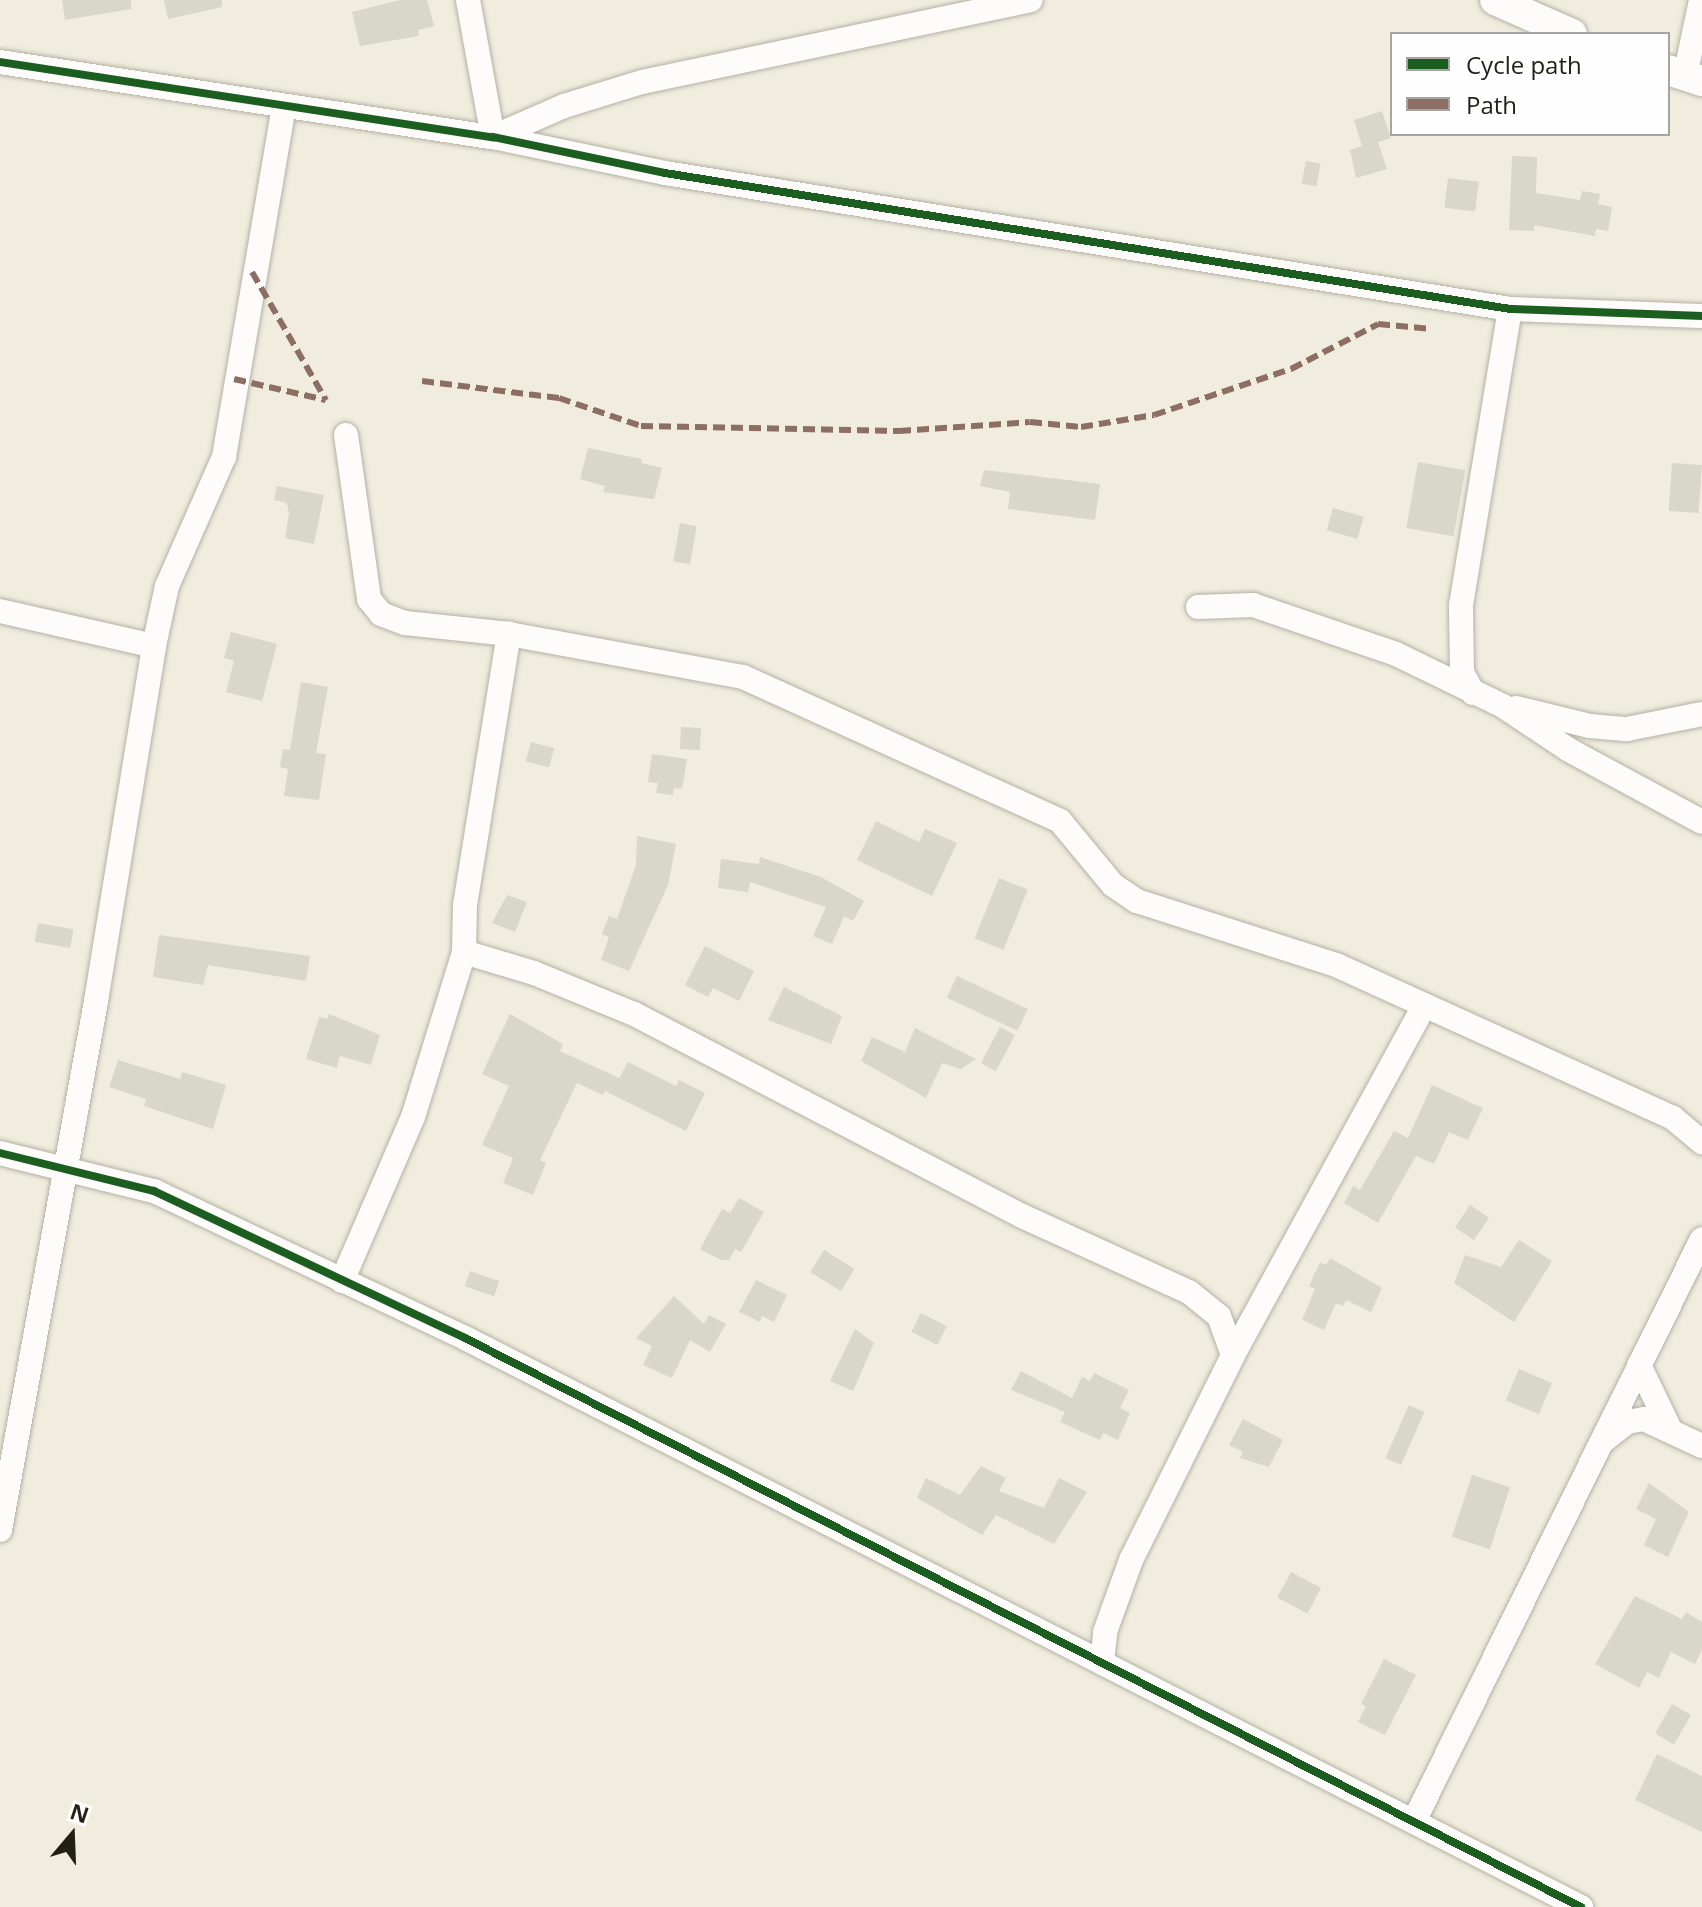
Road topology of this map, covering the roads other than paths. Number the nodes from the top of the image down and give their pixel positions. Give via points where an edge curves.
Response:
1 (468, 0) edge
2 (1030, 0) edge
3 (1495, 0) edge
4 (1701, 0) edge
5 (1567, 32) edge
6 (0, 62) edge
7 (1685, 76) edge
8 (284, 107) junction
9 (493, 137) junction
10 (1510, 309) junction
11 (1702, 316) edge
12 (346, 435) dead end
13 (1198, 607) dead end
14 (0, 611) edge
15 (509, 634) junction
16 (154, 646) junction
17 (1473, 693) junction
18 (1503, 706) junction
19 (1702, 714) edge
20 (1702, 822) edge
21 (464, 952) junction
22 (1424, 1006) junction
23 (1702, 1142) edge
24 (0, 1153) edge
25 (67, 1166) junction
26 (1702, 1239) edge
27 (342, 1281) junction
28 (1233, 1355) junction
29 (1639, 1365) junction
30 (1669, 1427) junction
31 (1601, 1442) junction
32 (1702, 1446) edge
33 (0, 1530) edge
34 (1102, 1663) junction
35 (1414, 1821) junction
36 (1581, 1907) edge

1 - 9 street
2 - 9 street via 642,82 564,106
3 - 5 street
4 - 7 street
6 - 8 street
8 - 9 street
8 - 16 street via 224,457 167,586
9 - 10 street via 665,173
10 - 11 street
10 - 17 street via 1461,605 1462,672
12 - 15 street via 369,599 381,614 405,623
13 - 17 street via 1253,605 1296,618 1396,654
14 - 16 street
15 - 21 street via 465,905
15 - 22 street via 743,677 1060,821 1113,885 1137,901 1336,965
16 - 25 street
17 - 18 street
18 - 19 street via 1627,729
18 - 20 street via 1569,750
21 - 27 street via 413,1117
21 - 28 street via 534,973 634,1014 1022,1216 1189,1292 1219,1316
22 - 23 street via 1673,1118
22 - 28 street
24 - 25 street
25 - 27 street via 154,1191
25 - 33 street
26 - 29 street
27 - 34 street
28 - 34 street via 1131,1560 1105,1632
29 - 30 street
29 - 31 street
30 - 31 street via 1644,1419 1627,1422
30 - 32 street
31 - 35 street
34 - 35 street
35 - 36 street

